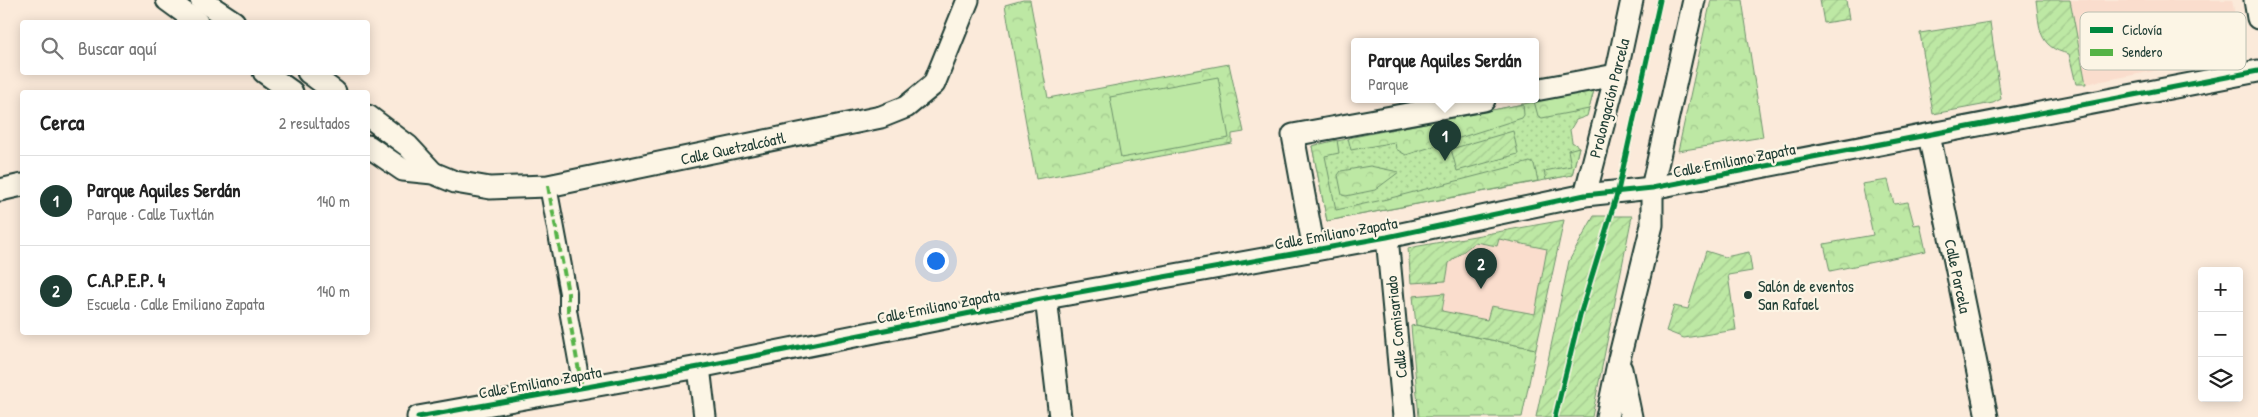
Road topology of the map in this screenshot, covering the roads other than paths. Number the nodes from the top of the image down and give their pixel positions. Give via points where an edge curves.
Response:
1 (168, 0) edge
2 (201, 0) edge
3 (1632, 0) edge
4 (1694, 0) edge
5 (2255, 0) edge
6 (972, 1) edge
7 (2258, 18) edge
8 (195, 20) edge
9 (231, 20) edge
10 (2258, 71) edge
11 (269, 75) edge
12 (312, 75) edge
13 (1616, 75) junction
14 (286, 86) edge
15 (1539, 89) edge
16 (332, 90) edge
17 (1468, 103) edge
18 (370, 118) edge
19 (1929, 134) junction
20 (370, 147) edge
21 (433, 173) junction
22 (20, 185) edge
23 (548, 186) junction
24 (1652, 188) junction
25 (0, 190) edge
26 (1585, 195) junction
27 (1387, 237) junction
28 (1314, 250) junction
29 (1046, 298) junction
30 (1619, 359) junction
31 (699, 367) junction
32 (582, 388) junction
33 (418, 417) edge
34 (705, 417) edge
35 (1060, 417) edge
36 (1404, 417) edge
37 (1607, 417) edge
38 (1630, 417) edge
39 (1987, 417) edge

1 - 8 street
2 - 9 street
3 - 13 street, Prolongación Parcela
4 - 24 street
5 - 7 street
6 - 23 street, Calle Quetzalcóatl via 934,84 906,107 881,117
10 - 19 street, Calle Emiliano Zapata
11 - 14 street
12 - 16 street
13 - 15 street
13 - 26 street, Prolongación Parcela
17 - 28 street via 1293,135
18 - 21 street, Calle Quetzalcóatl via 408,146
19 - 24 street, Calle Emiliano Zapata
19 - 39 street, Calle Parcela
20 - 21 street, Calle Quetzalcóatl via 403,170
21 - 23 street, Calle Quetzalcóatl via 455,182 490,188
22 - 25 street
23 - 32 street
24 - 26 street, Calle Emiliano Zapata
24 - 30 street via 1652,224
26 - 27 street, Calle Emiliano Zapata
27 - 28 street, Calle Emiliano Zapata
27 - 36 street, Calle Comisariado
28 - 29 street, Calle Emiliano Zapata
29 - 31 street, Calle Emiliano Zapata
29 - 35 street
30 - 37 street
30 - 38 street
31 - 32 street, Calle Emiliano Zapata
31 - 34 street
32 - 33 street, Calle Emiliano Zapata

